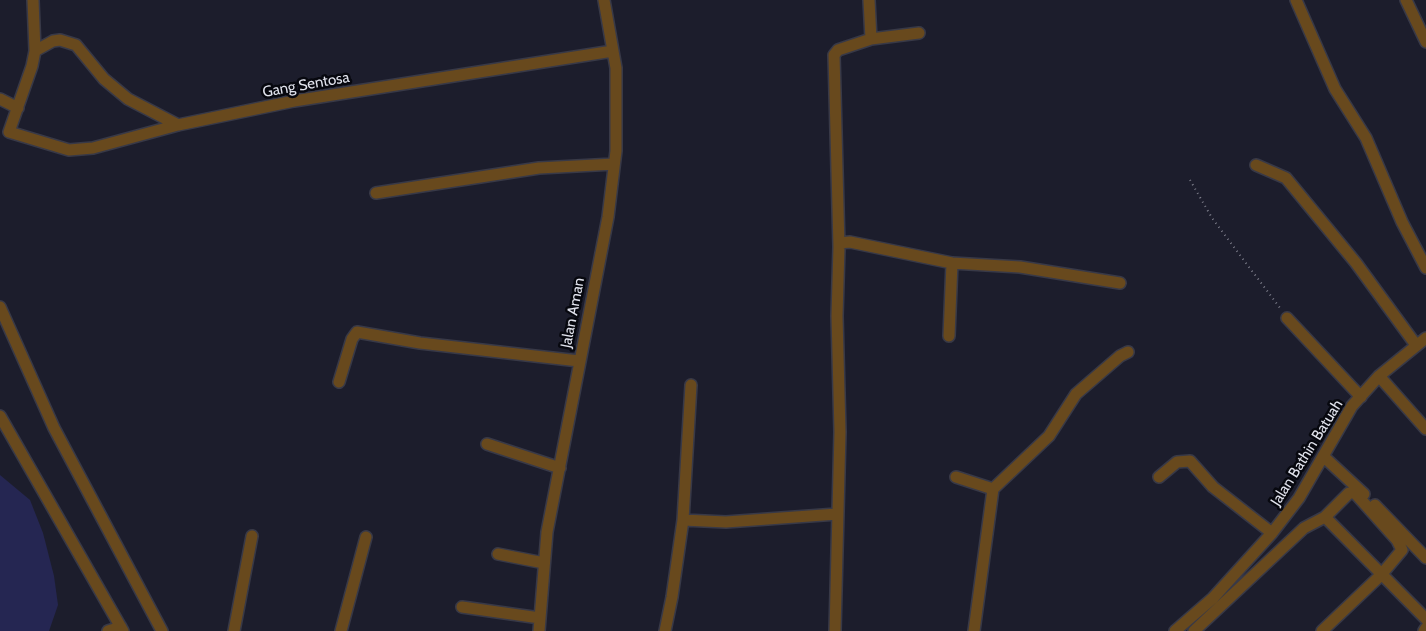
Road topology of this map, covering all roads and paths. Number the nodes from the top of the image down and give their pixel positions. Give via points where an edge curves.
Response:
1 (32, 0) edge
2 (604, 0) edge
3 (869, 0) edge
4 (1296, 0) edge
5 (1406, 0) edge
6 (919, 33) dead end
7 (871, 40) junction
8 (1426, 42) edge
9 (35, 51) junction
10 (613, 51) junction
11 (0, 99) edge
12 (18, 108) junction
13 (178, 125) junction
14 (614, 164) junction
15 (1256, 165) dead end
16 (1190, 180) dead end
17 (376, 193) dead end
18 (839, 244) junction
19 (952, 263) junction
20 (1426, 268) edge
21 (1120, 283) dead end
22 (0, 307) edge
23 (1287, 318) joint
24 (949, 336) dead end
25 (1426, 338) edge
26 (1416, 345) junction
27 (1128, 352) dead end
28 (579, 361) junction
29 (1379, 376) junction
30 (339, 382) dead end
31 (691, 385) dead end
32 (1361, 397) junction
33 (0, 416) edge
34 (1426, 430) edge
35 (487, 444) dead end
36 (1323, 456) junction
37 (560, 468) junction
38 (956, 476) dead end
39 (1159, 477) dead end
40 (993, 489) junction
41 (837, 514) junction
42 (1325, 517) junction
43 (683, 520) junction
44 (1272, 532) junction
45 (252, 536) dead end
46 (366, 536) dead end
47 (498, 554) dead end
48 (1426, 558) edge
49 (544, 562) junction
50 (1381, 576) junction
51 (462, 607) dead end
52 (540, 618) junction
53 (1426, 619) edge
54 (122, 629) edge
55 (108, 631) edge
56 (162, 631) edge
57 (234, 631) edge
58 (341, 631) edge
59 (539, 631) edge
60 (665, 631) edge
61 (835, 631) edge
62 (974, 631) edge
63 (1175, 631) edge
64 (1194, 631) edge
65 (1322, 631) edge

1 - 9 street
2 - 10 street, Jalan Aman
3 - 7 street
4 - 20 street via 1336,89 1366,138 1398,214
5 - 8 street
6 - 7 street
7 - 18 street via 838,50 834,55
9 - 12 street via 29,82
9 - 13 street via 53,41 76,44 104,79 128,99
10 - 13 street, Gang Sentosa via 294,101
10 - 14 street, Jalan Aman via 618,92
11 - 12 street
12 - 13 street, Gang Sentosa via 9,132 69,150 125,141
14 - 17 street via 539,168
14 - 28 street, Jalan Aman via 608,217
15 - 26 street via 1286,178 1356,263
16 - 23 path via 1212,218
18 - 19 street via 850,242
18 - 41 street
19 - 21 street via 1020,267
19 - 24 street
22 - 56 street via 54,428
23 - 32 street
25 - 26 street, Jalan Bathin Batuah
26 - 29 street, Jalan Bathin Batuah
27 - 40 street via 1076,394 1049,436
28 - 30 street via 420,343 357,332
28 - 37 street, Jalan Aman
29 - 32 street, Jalan Bathin Batuah
29 - 34 street
31 - 43 street
32 - 36 street, Jalan Bathin Batuah via 1352,406
33 - 54 street
35 - 37 street
36 - 44 street, Jalan Bathin Batuah via 1299,498
36 - 48 street
37 - 49 street, Jalan Aman
38 - 40 street
39 - 44 street via 1177,462 1190,461 1213,487
40 - 62 street
41 - 43 street via 726,522
41 - 61 street
42 - 50 street
42 - 50 street via 1349,493 1355,493 1401,546 1400,555
42 - 64 street via 1304,528
43 - 60 street
44 - 63 street, Jalan Bathin Batuah via 1213,598
45 - 57 street
46 - 58 street
47 - 49 street
49 - 52 street, Jalan Aman
50 - 53 street
50 - 65 street
51 - 52 street
52 - 59 street, Jalan Aman
54 - 55 street

